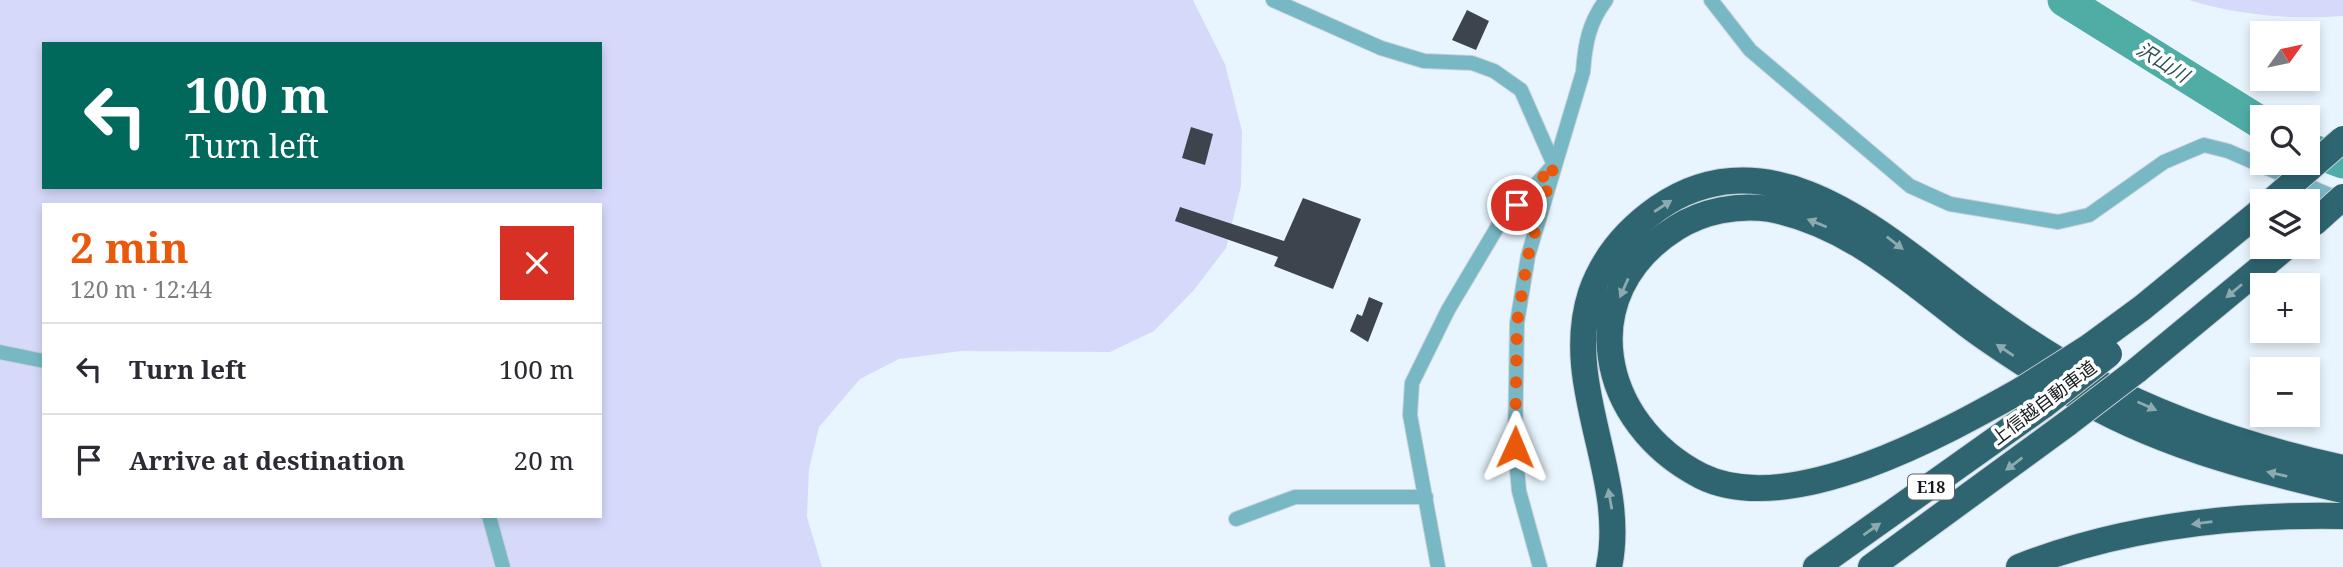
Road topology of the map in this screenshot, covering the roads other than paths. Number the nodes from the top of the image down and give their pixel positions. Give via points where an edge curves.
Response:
1 (1273, 0) edge
2 (1606, 0) edge
3 (1711, 0) edge
4 (2343, 139) edge
5 (2343, 155) edge
6 (1554, 165) junction
7 (2290, 189) edge
8 (2295, 189) edge
9 (2343, 199) edge
10 (2320, 218) edge
11 (2250, 223) edge
12 (2250, 237) edge
13 (2271, 259) edge
14 (2099, 350) junction
15 (0, 352) edge
16 (42, 361) edge
17 (2033, 397) junction
18 (2343, 468) edge
19 (2343, 490) edge
20 (1426, 497) junction
21 (2343, 516) edge
22 (490, 518) edge
23 (1236, 519) dead end
24 (503, 567) edge
25 (1438, 567) edge
26 (1541, 567) edge
27 (1609, 567) edge
28 (1816, 567) edge
29 (1871, 567) edge
30 (2019, 567) edge

1 - 6 street via 1381,48 1424,61 1472,63 1493,71 1521,90
2 - 6 street via 1585,41 1583,72
3 - 9 street via 1750,50 1910,186 1950,204 2058,222 2079,218 2164,162 2204,145
4 - 7 highway, bridge
5 - 8 highway
6 - 20 street via 1498,226 1412,383 1410,415
6 - 26 street via 1528,256 1517,323 1519,491
9 - 10 highway, bridge
11 - 14 highway via 2142,308
12 - 14 highway, 上信越自動車道 / E18
13 -> 29 highway, 上信越自動車道 / E18, bridge via 2136,371
14 - 17 highway, 上信越自動車道 / E18, bridge
15 - 16 street
19 -> 17 highway via 2212,457 2120,420 2023,363 1873,253 1800,216 1739,208 1687,222 1662,237 1642,257 1625,282 1614,312 1610,341 1620,398 1658,448 1710,480 1772,487 1845,473
28 -> 17 highway, 上信越自動車道 / E18
27 -> 18 highway via 1614,546 1612,509 1583,353 1592,293 1610,257 1645,218 1697,189 1725,183 1754,181 1819,197 1887,237 2048,355 2094,380 2217,434
20 - 23 street via 1295,497
20 - 25 street
21 -> 30 highway via 2292,515 2191,524 2113,539
22 - 24 street

